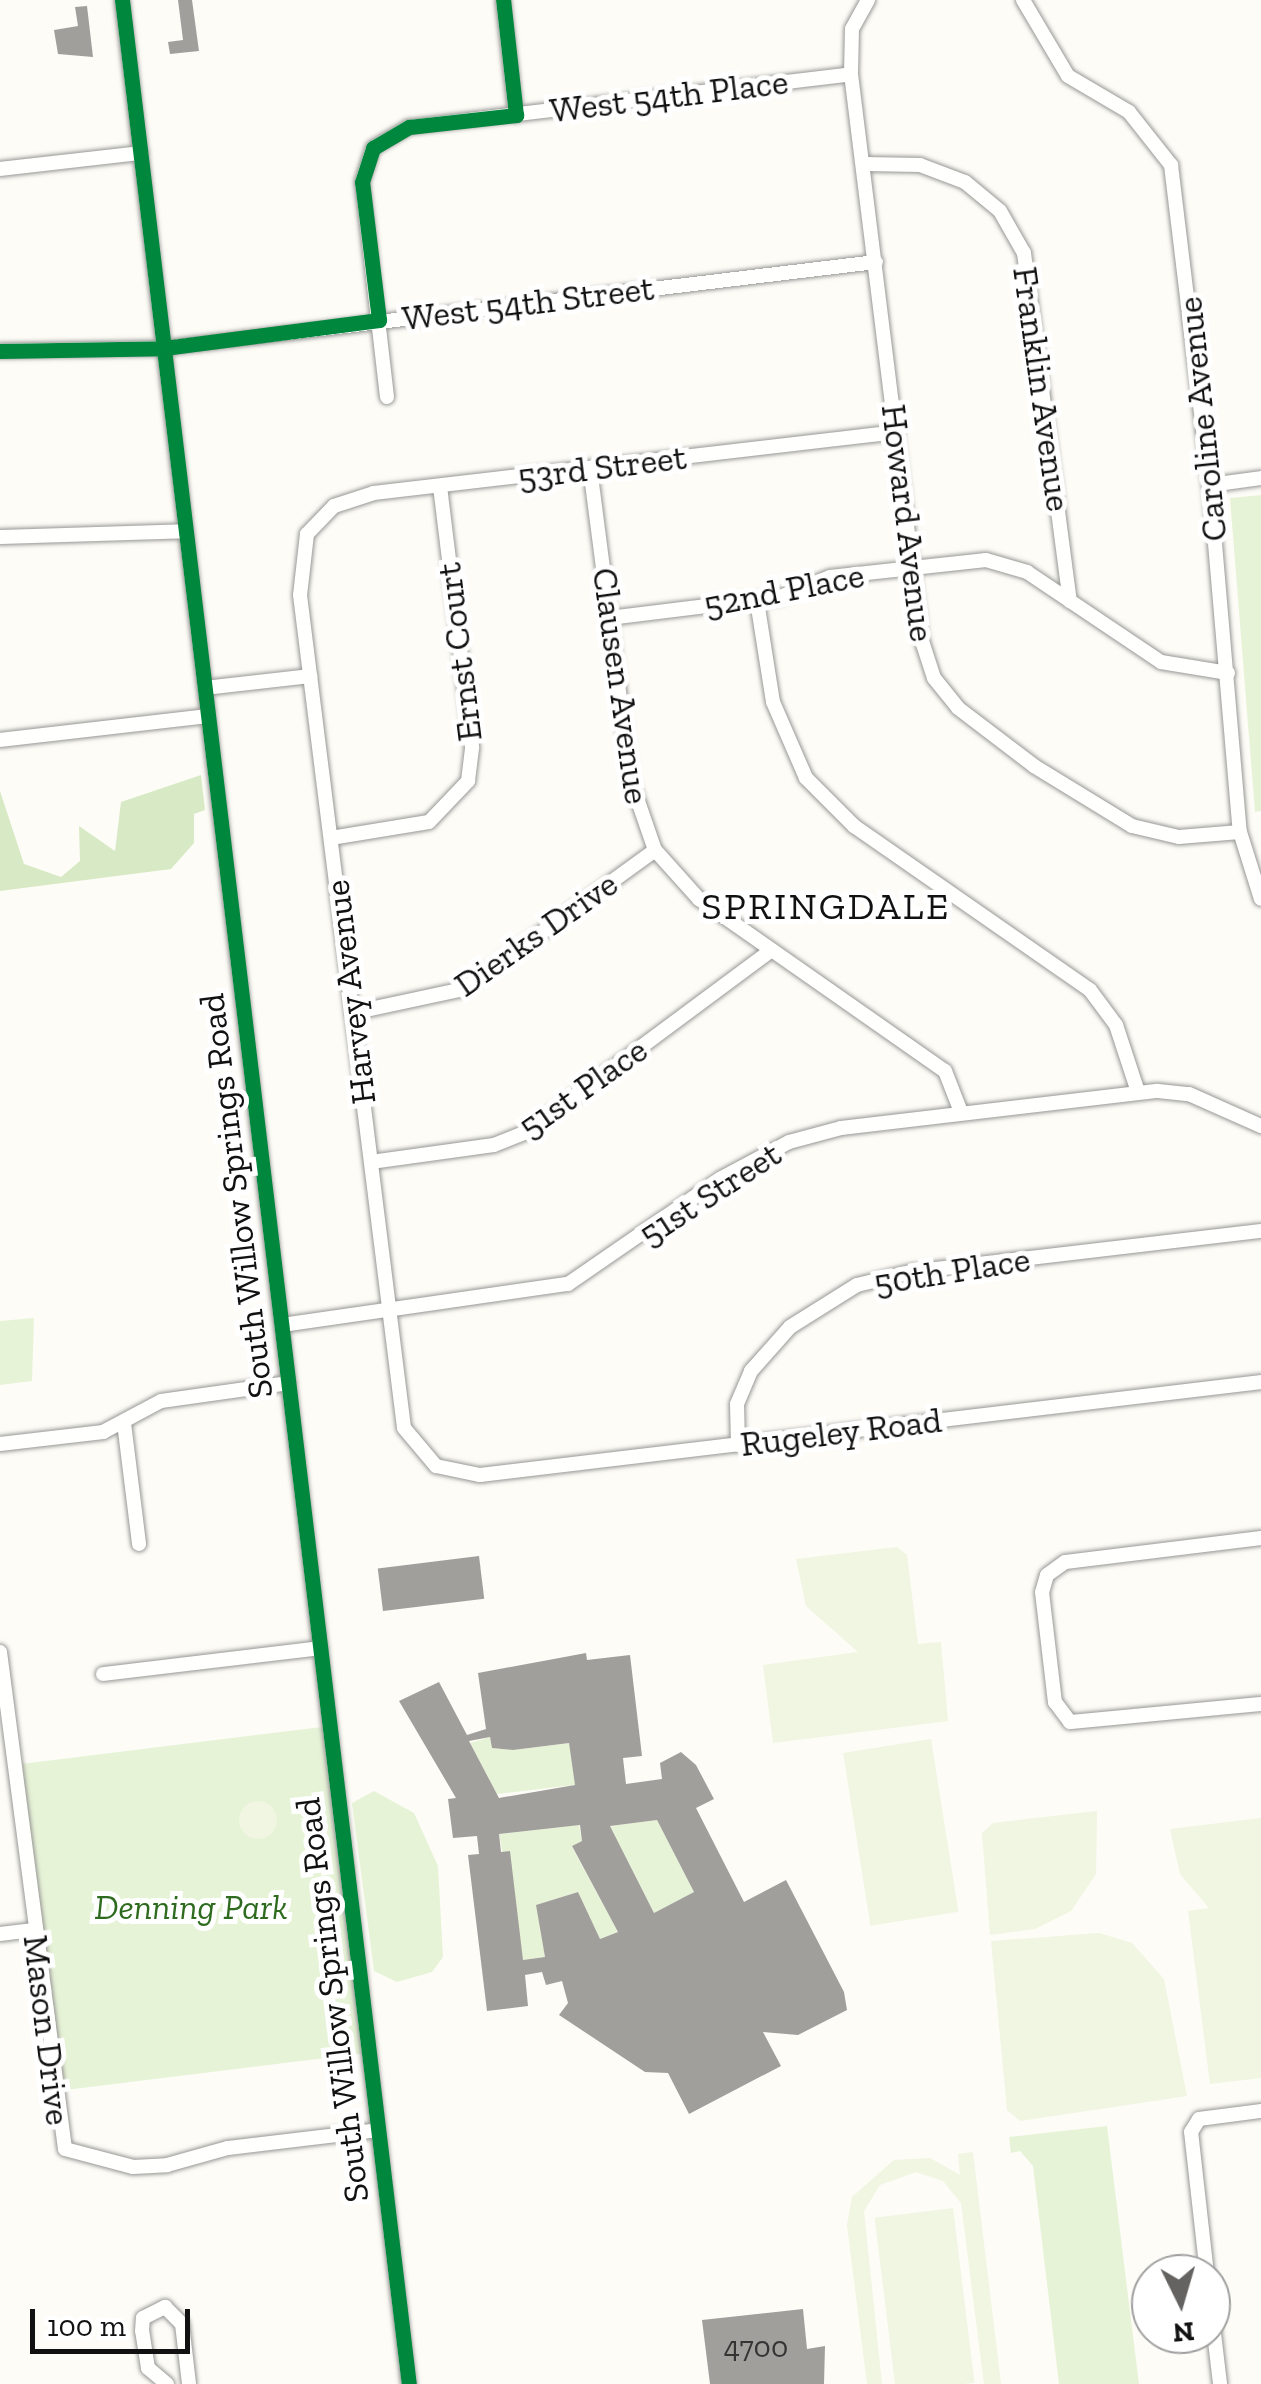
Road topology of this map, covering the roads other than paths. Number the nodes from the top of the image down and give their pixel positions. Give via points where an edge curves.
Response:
1 (122, 0) edge
2 (503, 0) edge
3 (1023, 0) edge
4 (864, 6) edge
5 (851, 74) junction
6 (516, 115) junction
7 (141, 152) junction
8 (865, 164) junction
9 (0, 169) edge
10 (876, 262) junction
11 (379, 320) junction
12 (164, 348) junction
13 (0, 351) edge
14 (387, 397) dead end
15 (897, 432) junction
16 (590, 468) junction
17 (1261, 478) edge
18 (1210, 484) junction
19 (440, 486) junction
20 (315, 522) joint
21 (186, 531) junction
22 (0, 537) edge
23 (914, 567) junction
24 (757, 600) junction
25 (1070, 601) junction
26 (609, 618) junction
27 (1228, 672) junction
28 (310, 676) junction
29 (205, 688) junction
30 (208, 716) junction
31 (0, 740) edge
32 (1240, 832) junction
33 (331, 838) junction
34 (655, 850) junction
35 (1261, 899) edge
36 (769, 952) junction
37 (352, 1013) junction
38 (1138, 1092) junction
39 (960, 1112) junction
40 (1261, 1126) edge
41 (371, 1162) junction
42 (1261, 1231) edge
43 (389, 1312) junction
44 (282, 1325) junction
45 (1261, 1382) edge
46 (288, 1383) junction
47 (124, 1422) junction
48 (0, 1444) edge
49 (738, 1444) junction
50 (424, 1458) joint
51 (1261, 1538) edge
52 (139, 1544) dead end
53 (320, 1648) junction
54 (0, 1652) edge
55 (103, 1674) dead end
56 (1261, 1704) edge
57 (34, 1930) junction
58 (0, 1934) edge
59 (1261, 2111) edge
60 (378, 2130) junction
61 (1205, 2254) edge
62 (1216, 2354) edge
63 (166, 2384) edge
64 (189, 2384) edge
65 (409, 2384) edge
66 (1220, 2384) edge

1 - 7 street, South Willow Springs Road
2 - 6 street
3 - 18 street, Caroline Avenue via 1068,76 1139,120 1171,164
4 - 5 street, Howard Avenue
5 - 6 street, West 54th Place
5 - 8 street, Howard Avenue
6 - 11 street, West 54th Place via 408,126 373,148 362,182
7 - 9 street
7 - 12 street, South Willow Springs Road
8 - 10 street, Howard Avenue
8 - 25 street, Franklin Avenue via 920,165 956,177 983,193 1019,243 1030,274
10 - 11 street, West 54th Street
10 - 15 street, Howard Avenue
11 - 12 street, West 54th Street
11 - 14 street
12 - 13 street, West 54th Street
12 - 21 street, South Willow Springs Road
15 - 16 street, 53rd Street
15 - 23 street, Howard Avenue
16 - 19 street, 53rd Street
16 - 26 street, Clausen Avenue
17 - 18 street
18 - 27 street, Caroline Avenue
19 - 20 street, 53rd Street via 358,496
19 - 33 street, Ernst Court via 472,748 468,781 428,822
20 - 28 street, Harvey Avenue via 299,576
21 - 22 street
21 - 29 street, South Willow Springs Road
23 - 24 street, 52nd Place via 830,577
23 - 25 street, 52nd Place via 1004,564
23 - 32 street, Howard Avenue via 925,658 958,708 1132,826 1180,837
24 - 26 street, 52nd Place
24 - 38 street via 773,702 806,778 854,826 1090,990 1116,1025
25 - 27 street, 52nd Place via 1161,662
26 - 34 street, Clausen Avenue via 630,778
27 - 32 street, Caroline Avenue
28 - 29 street
28 - 33 street, Harvey Avenue
29 - 30 street, South Willow Springs Road
30 - 31 street
30 - 44 street, South Willow Springs Road
32 - 35 street, Caroline Avenue
33 - 37 street, Harvey Avenue
34 - 36 street, Clausen Avenue via 699,898
34 - 37 street, Dierks Drive via 464,989
36 - 39 street, Clausen Avenue via 945,1071
36 - 41 street, 51st Place via 528,1131 494,1145
37 - 41 street, Harvey Avenue
38 - 39 street, 51st Street
38 - 40 street, 51st Street via 1189,1094
39 - 43 street, 51st Street via 789,1142 720,1178 568,1284
41 - 43 street, Harvey Avenue
42 - 49 street, 50th Place via 910,1272 857,1285 790,1327 752,1371 736,1404
43 - 44 street, 51st Street
43 - 50 street, Harvey Avenue via 404,1428
44 - 46 street, South Willow Springs Road
45 - 49 street, Rugeley Road
46 - 47 street via 161,1401
46 - 53 street, South Willow Springs Road
47 - 48 street
47 - 52 street
49 - 50 street, Rugeley Road via 480,1474
51 - 56 street via 1064,1562 1047,1575 1042,1592 1055,1702 1070,1722
53 - 55 street
53 - 60 street, South Willow Springs Road
54 - 57 street, Mason Drive
57 - 58 street
57 - 60 street, Mason Drive via 65,2149 133,2167 166,2165 228,2148
59 - 61 street via 1194,2124
60 - 65 street, South Willow Springs Road
62 - 66 street
63 - 64 street via 148,2368 142,2331 143,2318 165,2307 182,2324

